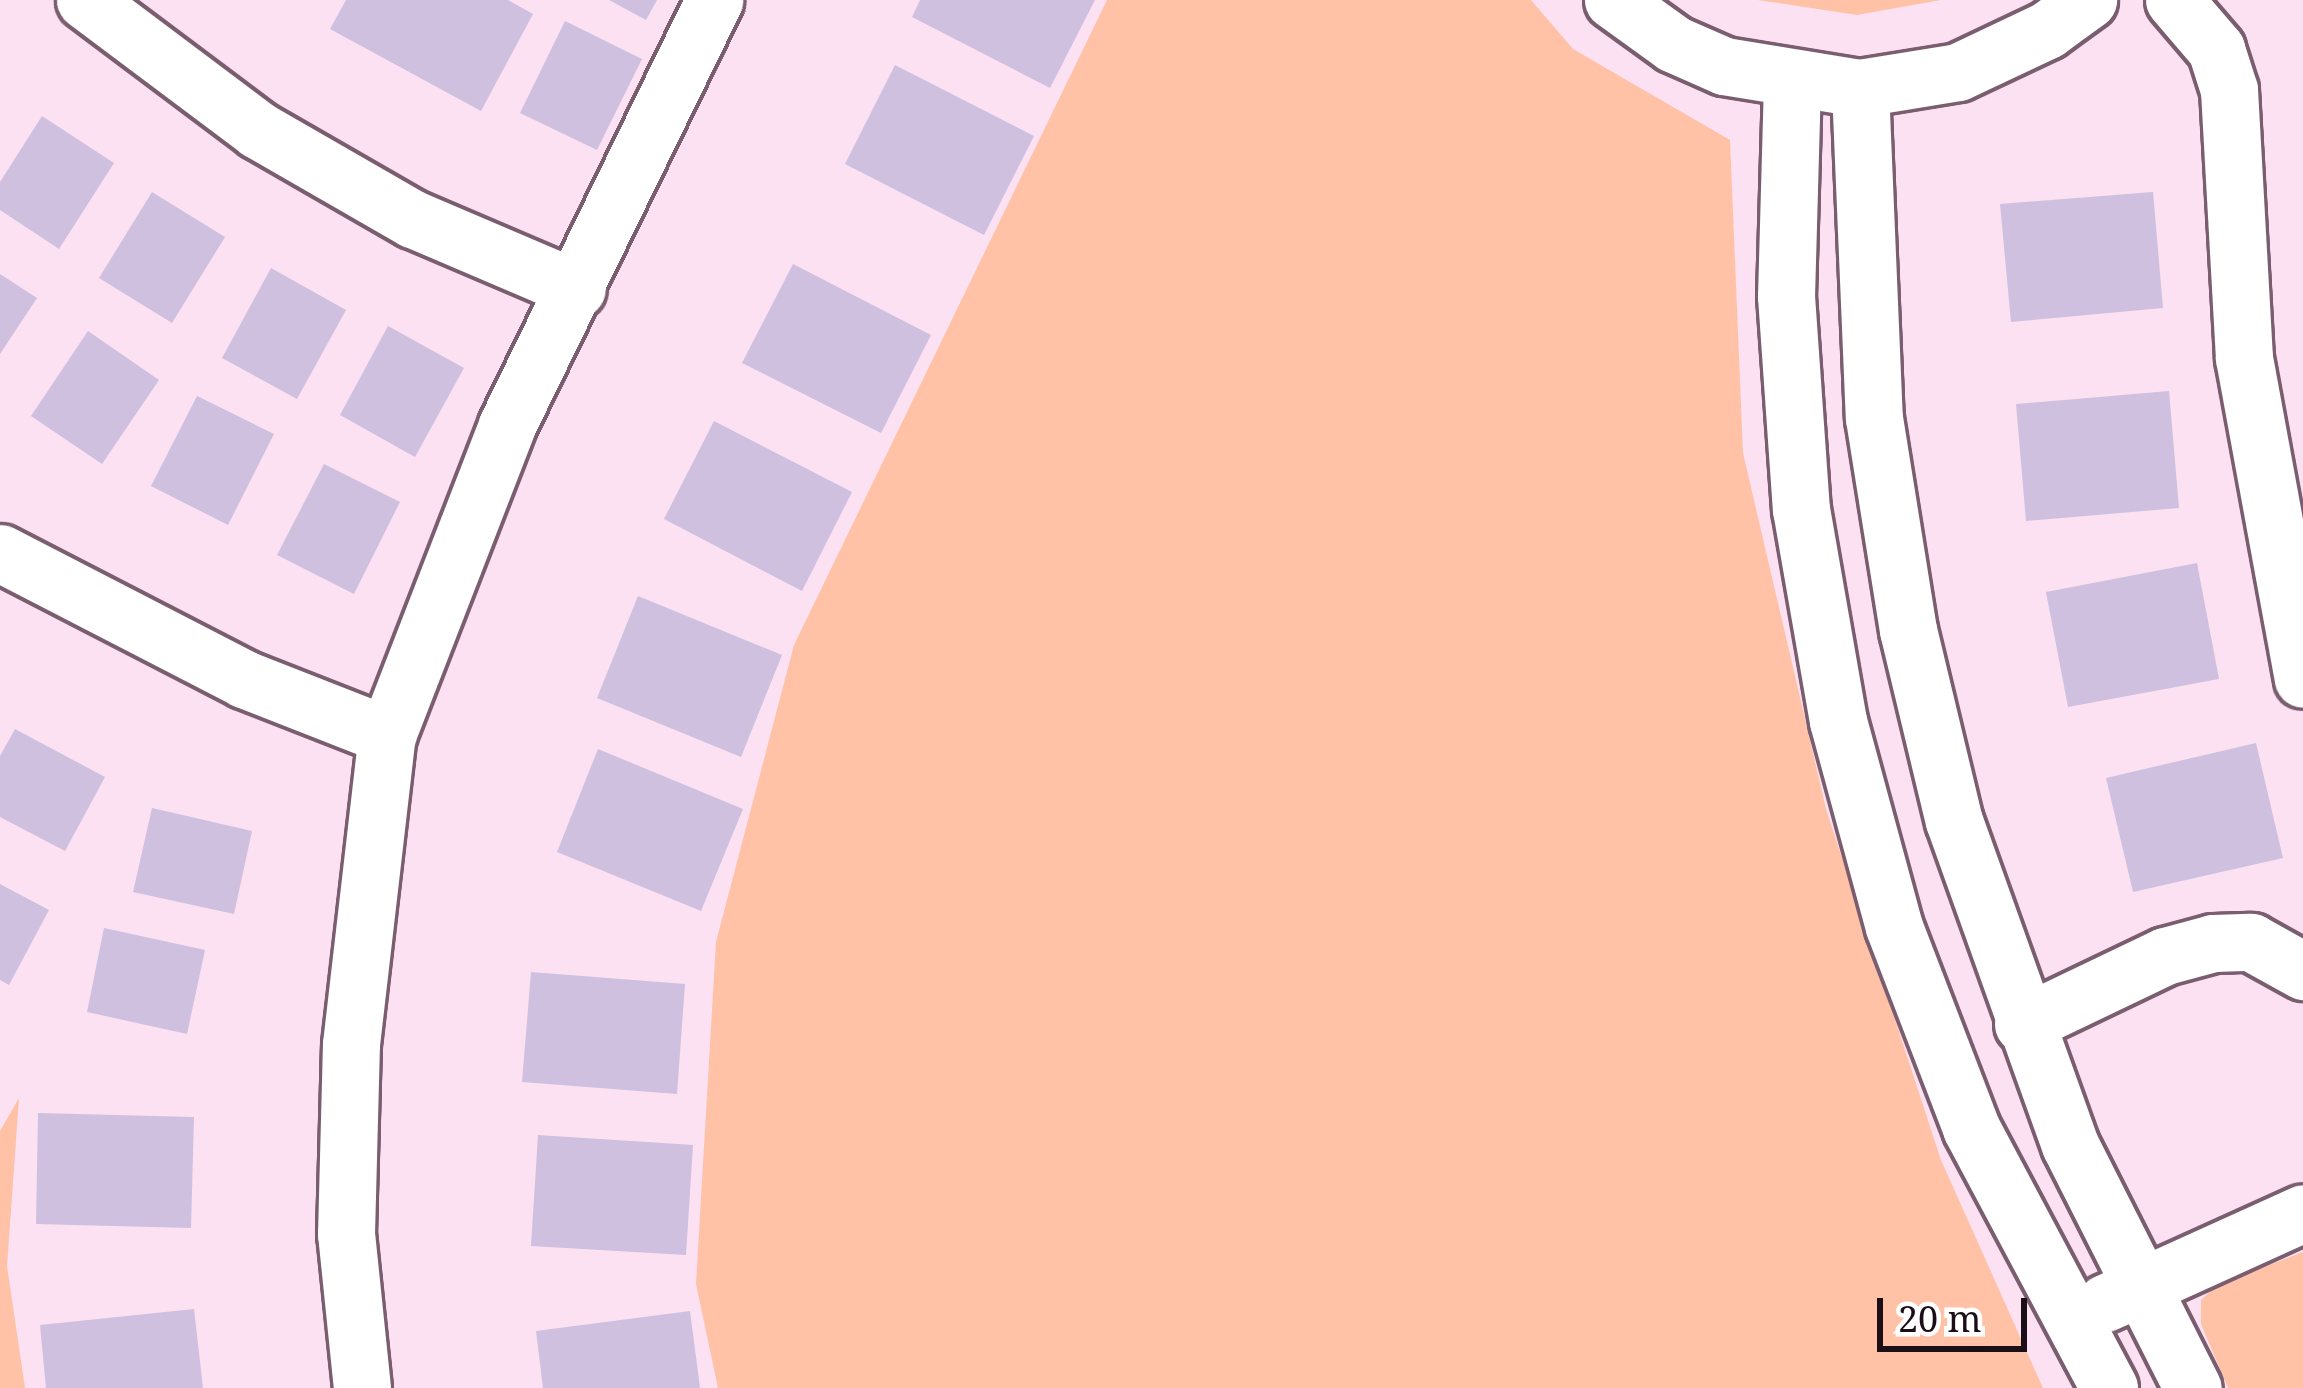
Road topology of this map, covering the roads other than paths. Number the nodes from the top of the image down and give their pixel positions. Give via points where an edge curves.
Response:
1 (85, 0) edge
2 (714, 0) edge
3 (1612, 0) edge
4 (2088, 0) edge
5 (2174, 0) edge
6 (2223, 24) edge
7 (1792, 82) junction
8 (1860, 88) junction
9 (577, 289) junction
10 (0, 553) edge
11 (2303, 679) edge
12 (387, 735) junction
13 (2303, 970) edge
14 (2024, 1024) junction
15 (2303, 1213) edge
16 (2137, 1289) junction
17 (2068, 1319) junction
18 (362, 1388) edge
19 (2109, 1388) edge
20 (2193, 1388) edge

1 - 9 street via 258,130 413,218
2 - 9 street
3 - 7 street via 1674,44
4 - 8 street via 2047,30 1958,72
5 - 6 street
6 - 11 street via 2244,358
7 - 8 street
7 - 17 street via 1786,296 1798,462 1838,721 1894,927 1963,1106
8 - 14 street via 1874,418 1908,630 1954,821
9 - 12 street via 507,425
10 - 12 street via 244,679
12 - 18 street via 351,1044 346,1234
13 - 14 street via 2251,942 2213,943 2165,956
14 - 16 street
15 - 16 street
16 - 17 street
16 - 20 street
17 - 19 street

